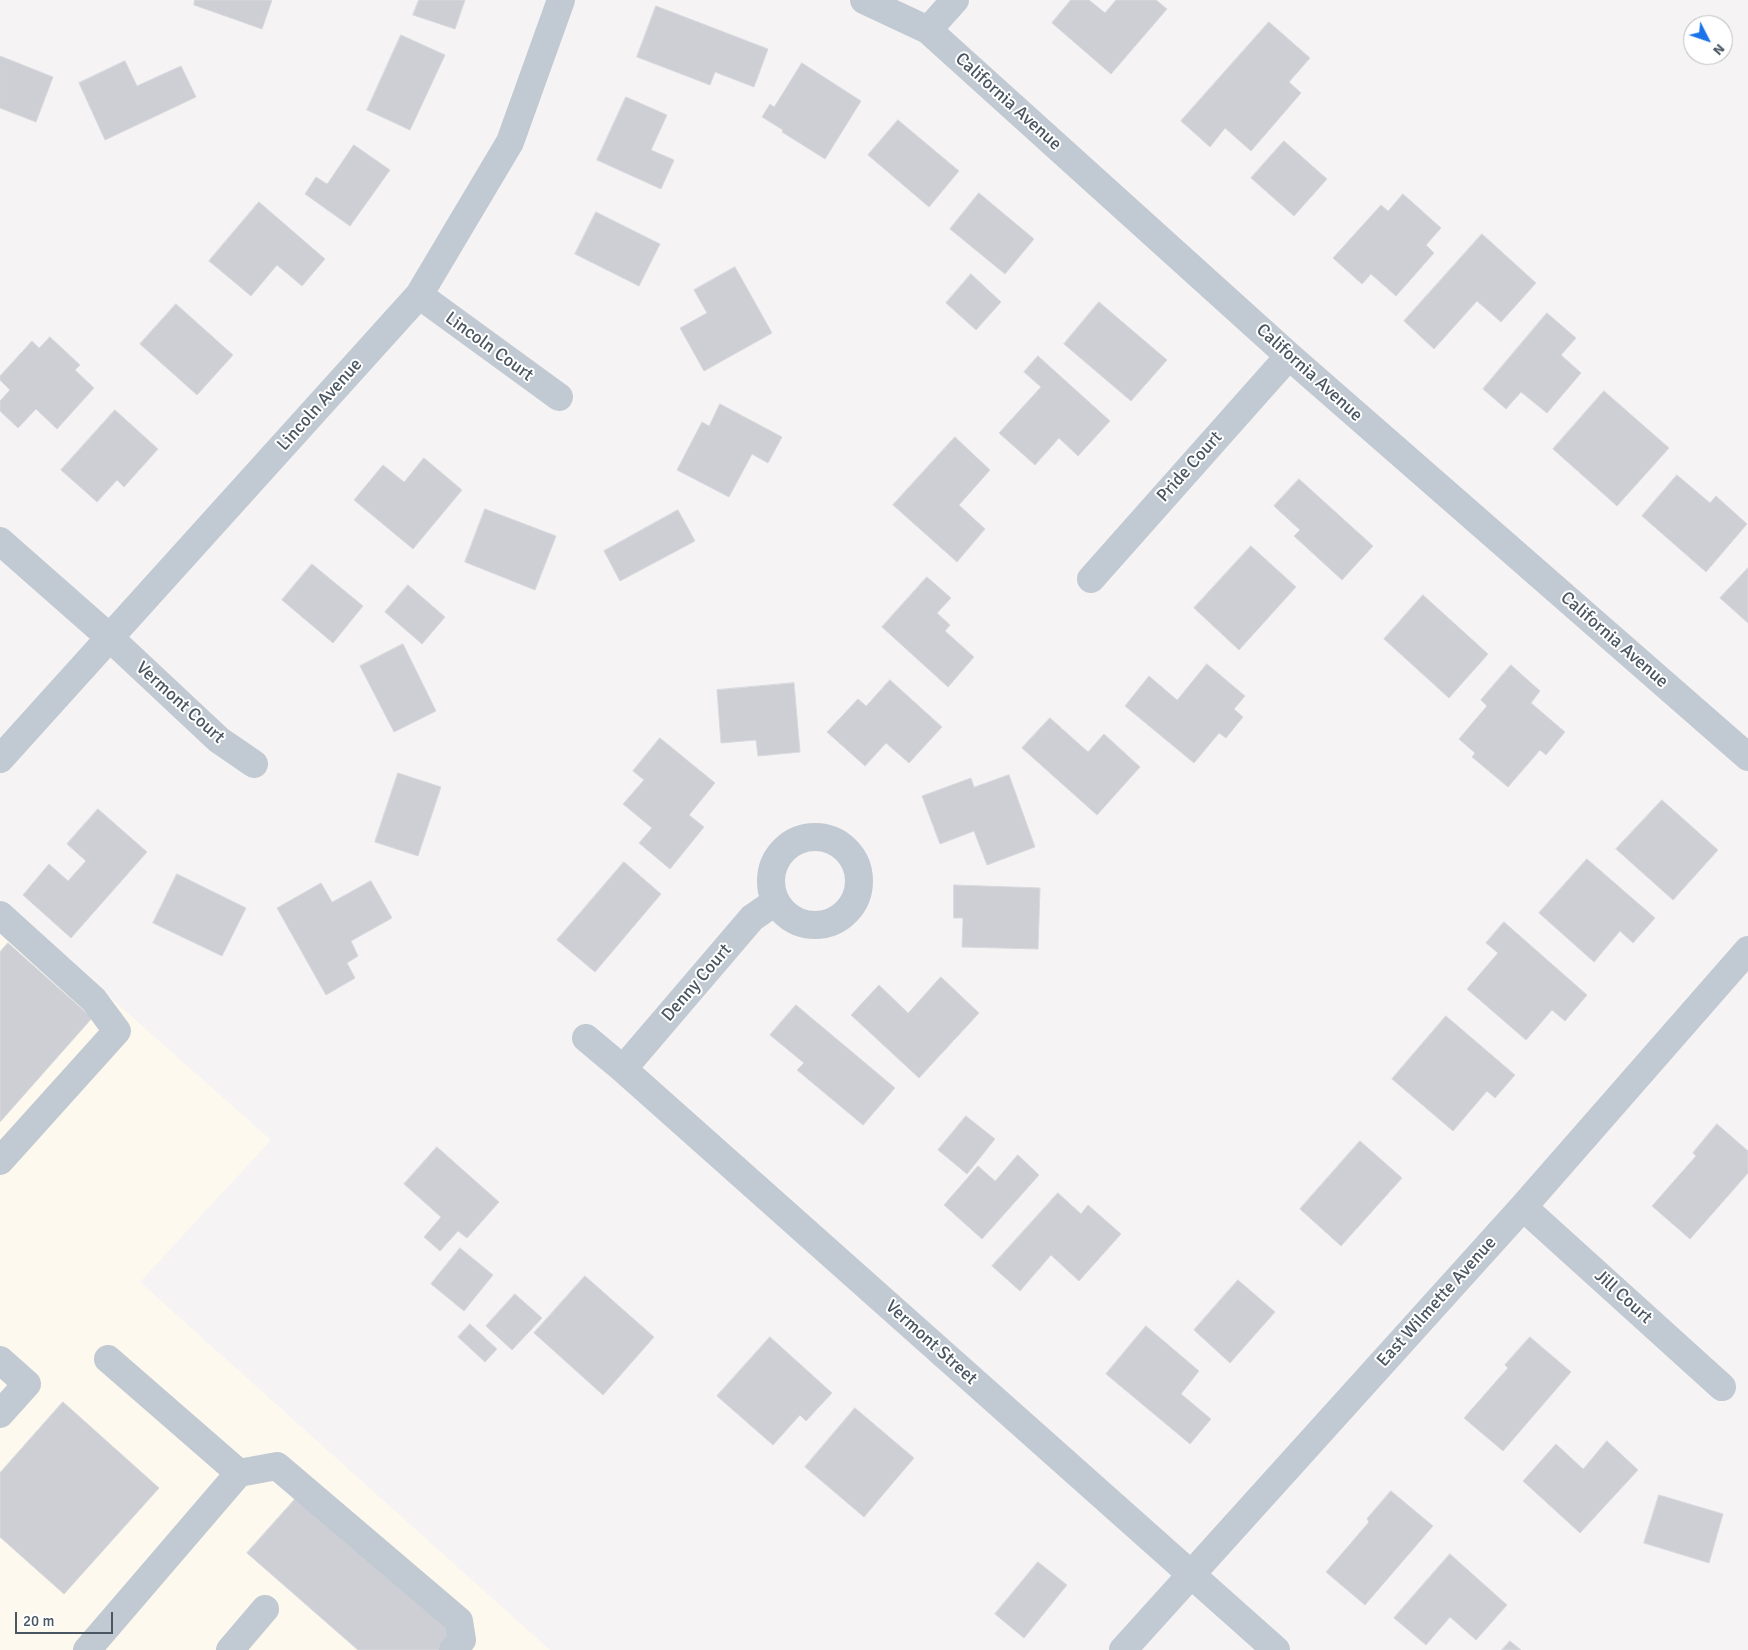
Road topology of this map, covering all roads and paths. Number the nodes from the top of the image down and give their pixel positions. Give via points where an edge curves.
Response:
1 (561, 0) edge
2 (864, 0) edge
3 (955, 0) edge
4 (928, 30) junction
5 (419, 295) junction
6 (1289, 356) junction
7 (558, 397) dead end
8 (0, 541) edge
9 (1091, 579) dead end
10 (109, 638) junction
11 (1748, 757) edge
12 (0, 759) edge
13 (254, 764) dead end
14 (775, 902) dead end
15 (0, 915) edge
16 (1748, 950) edge
17 (586, 1038) dead end
18 (623, 1069) junction
19 (0, 1161) edge
20 (1523, 1207) junction
21 (108, 1359) dead end
22 (0, 1360) edge
23 (1722, 1387) dead end
24 (0, 1414) edge
25 (239, 1473) junction
26 (1191, 1574) junction
27 (266, 1609) dead end
28 (87, 1650) edge
29 (230, 1650) edge
30 (453, 1650) edge
31 (1123, 1650) edge
32 (1276, 1650) edge

1 - 5 street, Lincoln Avenue via 510,142
2 - 4 street, California Avenue
3 - 4 street
4 - 6 street, California Avenue
5 - 7 street, Lincoln Court
5 - 10 street, Lincoln Avenue
6 - 9 street, Pride Court
6 - 11 street, California Avenue
8 - 10 street
10 - 12 street, Lincoln Avenue
10 - 13 street, Vermont Court via 219,740
14 - 18 street, Denny Court via 752,918
15 - 19 street via 94,1000 117,1031
16 - 20 street, East Wilmette Avenue
17 - 18 street, Vermont Street
18 - 26 street, Vermont Street
20 - 23 street, Jill Court
20 - 26 street, East Wilmette Avenue
21 - 25 street
22 - 24 street via 27,1384
25 - 28 street
25 - 30 street via 278,1466 459,1621 462,1640
26 - 31 street, East Wilmette Avenue
26 - 32 street, Vermont Street
27 - 29 street

